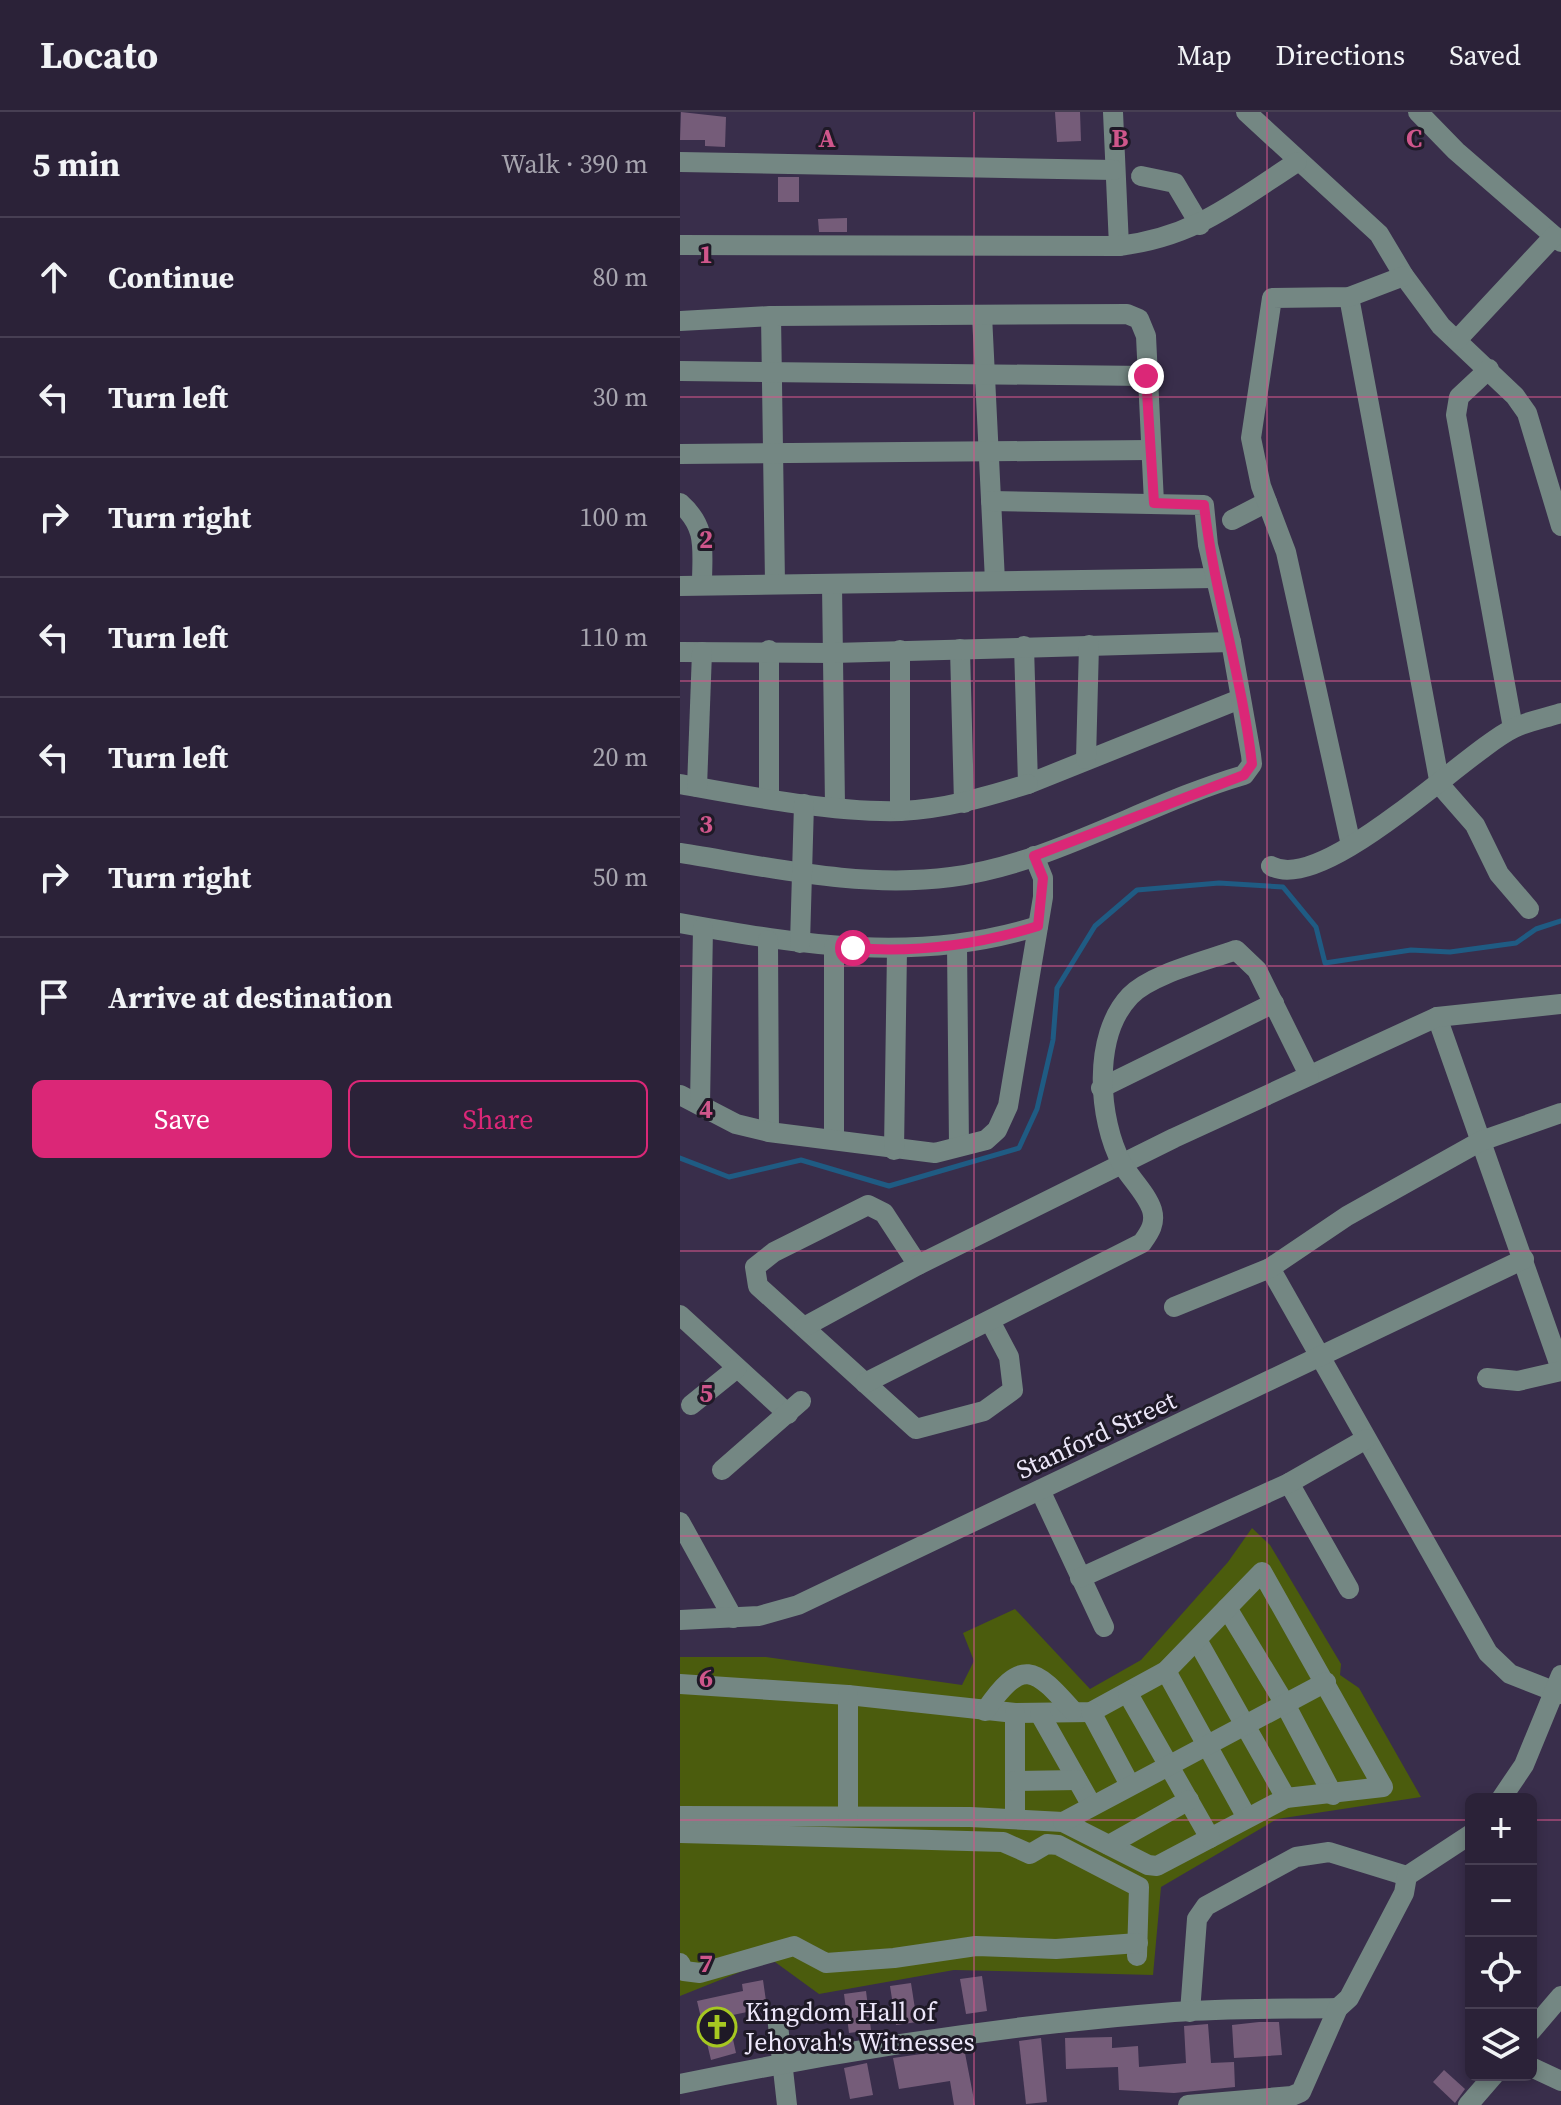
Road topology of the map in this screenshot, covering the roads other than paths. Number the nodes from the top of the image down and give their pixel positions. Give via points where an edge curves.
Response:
1 (1113, 112) edge
2 (1246, 112) edge
3 (1418, 112) edge
4 (680, 162) edge
5 (1297, 162) junction
6 (1114, 170) junction
7 (1141, 176) dead end
8 (1200, 225) junction
9 (1558, 239) edge
10 (680, 245) edge
11 (1119, 246) junction
12 (1404, 276) junction
13 (1349, 297) junction
14 (982, 315) junction
15 (771, 316) junction
16 (680, 321) edge
17 (1457, 340) junction
18 (1489, 369) junction
19 (680, 371) edge
20 (772, 372) junction
21 (985, 374) junction
22 (1146, 376) junction
23 (989, 449) junction
24 (1150, 450) junction
25 (680, 454) edge
26 (773, 454) junction
27 (991, 501) junction
28 (1267, 502) junction
29 (680, 503) edge
30 (1154, 503) junction
31 (1232, 520) dead end
32 (1561, 526) edge
33 (1215, 578) junction
34 (995, 581) junction
35 (775, 583) junction
36 (702, 585) junction
37 (832, 585) junction
38 (680, 586) edge
39 (1231, 642) junction
40 (1089, 645) junction
41 (1024, 646) junction
42 (960, 649) junction
43 (769, 650) junction
44 (900, 650) junction
45 (680, 652) edge
46 (702, 652) junction
47 (833, 653) junction
48 (1240, 699) junction
49 (1561, 713) edge
50 (1513, 728) junction
51 (1086, 759) junction
52 (1028, 784) junction
53 (689, 785) edge
54 (1440, 785) junction
55 (769, 798) junction
56 (964, 803) junction
57 (804, 804) junction
58 (835, 806) junction
59 (900, 811) junction
60 (1351, 845) junction
61 (680, 853) edge
62 (1034, 856) junction
63 (1271, 866) dead end
64 (800, 871) junction
65 (1529, 909) dead end
66 (680, 923) edge
67 (1038, 926) junction
68 (703, 928) junction
69 (768, 940) junction
70 (800, 943) junction
71 (957, 945) junction
72 (834, 947) junction
73 (897, 950) junction
74 (1274, 1003) junction
75 (1561, 1004) edge
76 (1437, 1017) junction
77 (1309, 1075) junction
78 (1101, 1088) junction
79 (680, 1095) edge
80 (700, 1105) junction
81 (1561, 1113) edge
82 (769, 1132) junction
83 (834, 1140) junction
84 (1481, 1141) junction
85 (959, 1146) junction
86 (894, 1150) junction
87 (1123, 1164) junction
88 (1524, 1259) junction
89 (918, 1265) junction
90 (1270, 1268) junction
91 (1174, 1307) dead end
92 (680, 1315) edge
93 (990, 1321) junction
94 (804, 1327) junction
95 (1320, 1359) junction
96 (737, 1368) junction
97 (1561, 1370) edge
98 (1487, 1378) dead end
99 (865, 1383) junction
100 (691, 1405) dead end
101 (1366, 1439) junction
102 (722, 1470) dead end
103 (1289, 1483) junction
104 (1040, 1490) junction
105 (680, 1522) edge
106 (1080, 1578) junction
107 (1349, 1589) dead end
108 (1227, 1608) junction
109 (733, 1618) junction
110 (680, 1620) edge
111 (1104, 1627) dead end
112 (1197, 1640) junction
113 (1166, 1671) junction
114 (1326, 1682) junction
115 (680, 1684) edge
116 (1559, 1687) edge
117 (1128, 1694) junction
118 (848, 1695) junction
119 (1285, 1704) junction
120 (985, 1711) junction
121 (1082, 1711) junction
122 (1015, 1713) junction
123 (1040, 1714) junction
124 (1245, 1727) junction
125 (1206, 1748) junction
126 (1170, 1767) junction
127 (1077, 1780) junction
128 (1015, 1781) junction
129 (1130, 1785) junction
130 (1505, 1793) edge
131 (1333, 1795) junction
132 (1286, 1798) junction
133 (1189, 1800) junction
134 (1092, 1806) junction
135 (848, 1815) junction
136 (680, 1816) edge
137 (1246, 1816) junction
138 (1015, 1818) junction
139 (1063, 1822) junction
140 (680, 1833) edge
141 (1210, 1838) junction
142 (1465, 1838) edge
143 (1109, 1845) junction
144 (1407, 1876) junction
145 (680, 1963) edge
146 (1561, 1996) edge
147 (1338, 2008) junction
148 (1190, 2012) junction
149 (777, 2016) dead end
150 (1537, 2024) edge
151 (781, 2063) junction
152 (1537, 2070) edge
153 (1489, 2081) edge
154 (1561, 2081) edge
155 (680, 2084) edge
156 (787, 2105) edge
157 (1188, 2105) edge
158 (1468, 2105) edge

1 - 6 street
2 - 5 street
3 - 9 street
4 - 6 street
5 - 8 street
5 - 12 street via 1379,234
6 - 11 street
7 - 8 street via 1175,183
8 - 11 street via 1154,242
9 - 17 street
10 - 11 street
12 - 13 street
12 - 17 street
13 - 28 street via 1271,301 1251,438
13 - 54 street
14 - 15 street
14 - 21 street
14 - 22 street via 1127,314 1139,319 1146,336
15 - 16 street
15 - 20 street
17 - 18 street
18 - 32 street via 1527,413
18 - 50 street via 1459,397 1456,415
19 - 20 street
20 - 21 street
20 - 26 street
21 - 22 street
21 - 23 street
22 - 24 street
23 - 24 street
23 - 26 street
23 - 27 street
24 - 30 street
25 - 26 street
26 - 35 street
27 - 30 street
27 - 34 street
28 - 31 street
28 - 60 street via 1286,552
29 - 36 street via 697,519 702,537
30 - 33 street via 1204,505
33 - 34 street
33 - 39 street
34 - 37 street
35 - 36 street
35 - 37 street
36 - 38 street
37 - 47 street
39 - 40 street
39 - 48 street
40 - 41 street
40 - 51 street
41 - 42 street
41 - 52 street
42 - 44 street
42 - 56 street
43 - 46 street
43 - 47 street
43 - 55 street
44 - 47 street
44 - 59 street
45 - 46 street
46 - 53 street
47 - 58 street
48 - 51 street
48 - 62 street via 1252,764 1244,775
49 - 50 street
50 - 54 street
51 - 52 street
52 - 56 street
53 - 55 street
54 - 60 street
54 - 65 street via 1475,825 1499,874
55 - 57 street
56 - 59 street
57 - 58 street
57 - 64 street
58 - 59 street
60 - 63 street via 1304,868 1279,871
61 - 64 street
62 - 64 street via 940,878 869,882
62 - 67 street via 1043,878
64 - 70 street
66 - 68 street
67 - 71 street
67 - 85 street via 1008,1106 986,1140
68 - 69 street
68 - 80 street
69 - 70 street
69 - 82 street
70 - 72 street
71 - 73 street
71 - 85 street
72 - 73 street
72 - 83 street
73 - 86 street
74 - 77 street
74 - 78 street
74 - 78 street via 1257,970 1236,950 1173,972 1131,995 1111,1024
75 - 76 street
76 - 77 street
76 - 84 street
77 - 87 street
78 - 87 street via 1111,1138
79 - 80 street
80 - 82 street via 736,1124
81 - 84 street
82 - 83 street
83 - 86 street
84 - 88 street
84 - 90 street via 1347,1216
85 - 86 street via 935,1153
87 - 89 street
87 - 93 street via 1152,1210 1153,1228 1142,1243
88 - 95 street, Stanford Street
88 - 97 street
89 - 94 street
89 - 94 street via 884,1213 868,1205 774,1252 755,1267 758,1286
90 - 91 street
90 - 95 street
92 - 96 street
93 - 99 street
93 - 99 street via 1009,1357 1013,1390 984,1411 916,1429
94 - 99 street
95 - 101 street
95 - 104 street, Stanford Street
96 - 100 street
96 - 102 street via 794,1408
97 - 98 street via 1518,1381
101 - 103 street
101 - 116 street via 1488,1653 1510,1674
103 - 106 street
103 - 107 street
104 - 106 street
104 - 109 street, Stanford Street via 798,1605
105 - 109 street
106 - 111 street
108 - 112 street
108 - 114 street via 1262,1572
108 - 119 street
109 - 110 street, Stanford Street
112 - 113 street
112 - 124 street
113 - 117 street
113 - 125 street
114 - 119 street
114 - 131 street via 1383,1787
115 - 118 street
116 - 130 street via 1524,1765
117 - 121 street
117 - 126 street
118 - 120 street
118 - 135 street
119 - 124 street
119 - 131 street
120 - 121 street via 1004,1683 1026,1674 1044,1678
120 - 122 street
121 - 123 street
121 - 129 street
122 - 123 street
122 - 128 street
123 - 127 street
124 - 125 street
124 - 132 street
125 - 126 street
125 - 137 street
126 - 129 street
126 - 133 street
127 - 128 street
127 - 134 street
128 - 138 street
129 - 134 street
131 - 132 street
132 - 137 street
133 - 141 street
133 - 143 street
134 - 139 street
135 - 136 street
135 - 138 street
137 - 141 street
138 - 139 street
139 - 143 street
140 - 145 street via 1003,1842 1030,1854 1047,1844 1058,1845 1139,1887 1138,1950 976,1946 826,1963 794,1946 700,1973 684,1971
141 - 143 street via 1157,1866
142 - 144 street
144 - 147 street via 1391,1919 1349,1998
144 - 148 street via 1329,1852 1296,1857 1206,1906 1197,1919
146 - 150 street
147 - 148 street
147 - 157 street via 1296,2095
148 - 151 street via 1026,2026
149 - 151 street
151 - 155 street
151 - 156 street
152 - 154 street
153 - 158 street

